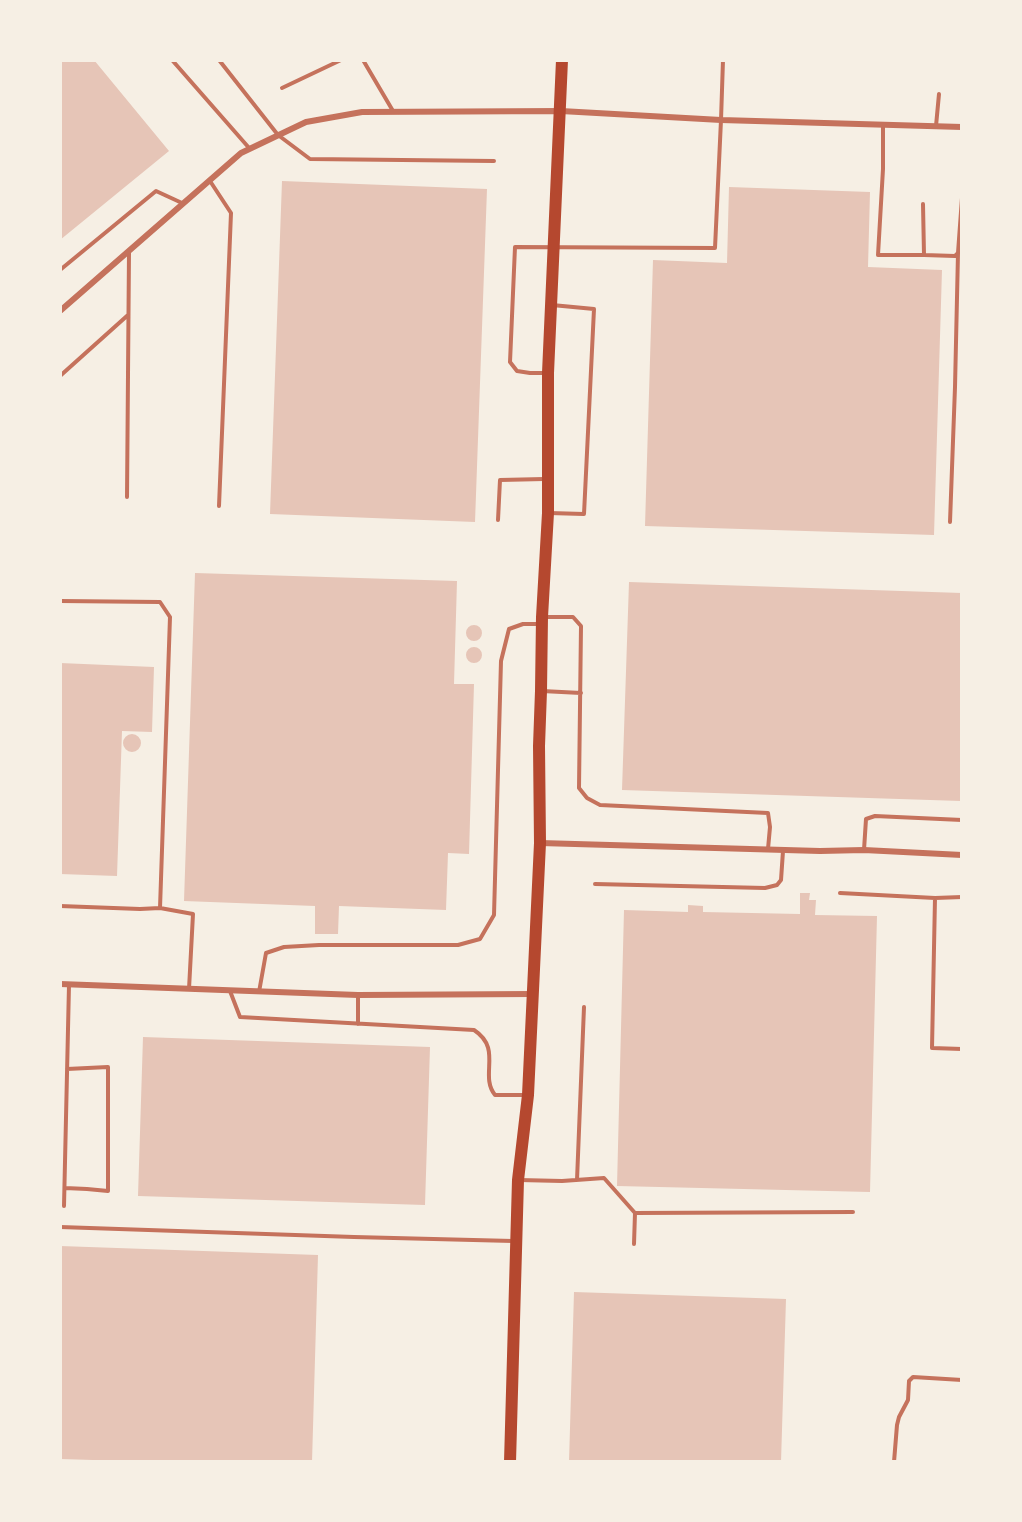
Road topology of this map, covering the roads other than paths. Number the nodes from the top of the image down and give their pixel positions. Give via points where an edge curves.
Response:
1 (172, 60) edge
2 (219, 60) edge
3 (341, 60) edge
4 (363, 60) edge
5 (562, 60) edge
6 (723, 60) edge
7 (282, 88) dead end
8 (939, 94) dead end
9 (561, 111) junction
10 (394, 112) junction
11 (721, 120) junction
12 (883, 125) junction
13 (936, 127) junction
14 (962, 127) edge
15 (278, 135) junction
16 (250, 149) junction
17 (494, 161) dead end
18 (210, 180) junction
19 (962, 198) edge
20 (183, 204) junction
21 (923, 204) dead end
22 (554, 246) junction
23 (129, 251) junction
24 (958, 253) junction
25 (924, 255) junction
26 (60, 270) edge
27 (552, 305) junction
28 (60, 311) edge
29 (129, 314) junction
30 (549, 372) junction
31 (60, 376) edge
32 (548, 479) junction
33 (127, 497) dead end
34 (219, 506) dead end
35 (548, 513) junction
36 (498, 520) dead end
37 (950, 522) dead end
38 (60, 601) edge
39 (542, 621) junction
40 (541, 691) junction
41 (581, 693) junction
42 (962, 820) edge
43 (540, 843) junction
44 (768, 849) junction
45 (783, 850) junction
46 (864, 850) junction
47 (962, 855) edge
48 (595, 884) dead end
49 (840, 893) dead end
50 (962, 897) edge
51 (935, 898) junction
52 (60, 906) edge
53 (160, 908) junction
54 (60, 984) edge
55 (69, 984) junction
56 (189, 989) junction
57 (230, 991) junction
58 (259, 992) junction
59 (533, 994) junction
60 (358, 995) junction
61 (584, 1007) dead end
62 (358, 1024) junction
63 (962, 1049) edge
64 (68, 1069) junction
65 (528, 1095) junction
66 (518, 1180) junction
67 (577, 1180) junction
68 (65, 1188) junction
69 (64, 1206) dead end
70 (853, 1212) dead end
71 (635, 1213) junction
72 (60, 1227) edge
73 (516, 1241) junction
74 (634, 1244) dead end
75 (962, 1380) edge
76 (510, 1462) edge
77 (894, 1462) edge

1 - 16 lane
2 - 15 lane
3 - 7 lane
4 - 10 lane
5 - 9 main road
6 - 11 lane
8 - 13 lane
9 - 10 street
9 - 11 street
9 - 22 main road
10 - 15 street via 362,112 306,122
11 - 12 street
11 - 22 lane via 715,248
12 - 13 street
12 - 25 lane via 878,255
13 - 14 street
15 - 16 street
15 - 17 lane via 310,159
16 - 18 street
18 - 20 street
18 - 34 lane via 231,213
19 - 24 lane
20 - 23 street
20 - 26 lane via 156,191
21 - 25 lane
22 - 27 main road
22 - 30 lane via 515,247 514,258 510,362 517,371
23 - 28 street
23 - 29 lane
24 - 25 lane
24 - 37 lane
27 - 30 main road
27 - 35 lane via 594,309 584,514
29 - 31 lane
29 - 33 lane
30 - 32 main road
32 - 35 main road
32 - 36 lane via 500,480
35 - 39 main road
38 - 53 lane via 160,602 170,616
39 - 40 main road
39 - 41 lane via 573,617 581,626
39 - 58 lane via 508,628 501,661 494,915 480,939 458,945 284,947 266,953
40 - 41 lane
40 - 43 main road
41 - 44 lane via 579,788 587,798 600,805 768,813
42 - 46 lane via 875,816 866,819
43 - 44 street
43 - 59 main road
44 - 45 street
45 - 46 street
45 - 48 lane via 781,880 765,888
46 - 47 street
49 - 51 lane
50 - 51 lane
51 - 63 lane via 932,1048
52 - 53 lane
53 - 56 lane via 193,914
54 - 55 street
55 - 56 street
55 - 64 lane
56 - 57 street
57 - 58 street
57 - 62 lane via 240,1017
58 - 60 street
59 - 60 street
59 - 65 main road
60 - 62 lane
61 - 67 lane
62 - 65 lane via 474,1030 487,1042 490,1087 495,1095
64 - 68 lane
64 - 68 lane via 108,1067 108,1191
65 - 66 main road
66 - 67 lane
66 - 73 main road
67 - 71 lane via 604,1179
68 - 69 lane
70 - 71 lane
71 - 74 lane
72 - 73 lane
73 - 76 main road
75 - 77 lane via 913,1377 909,1381 908,1400 897,1425

